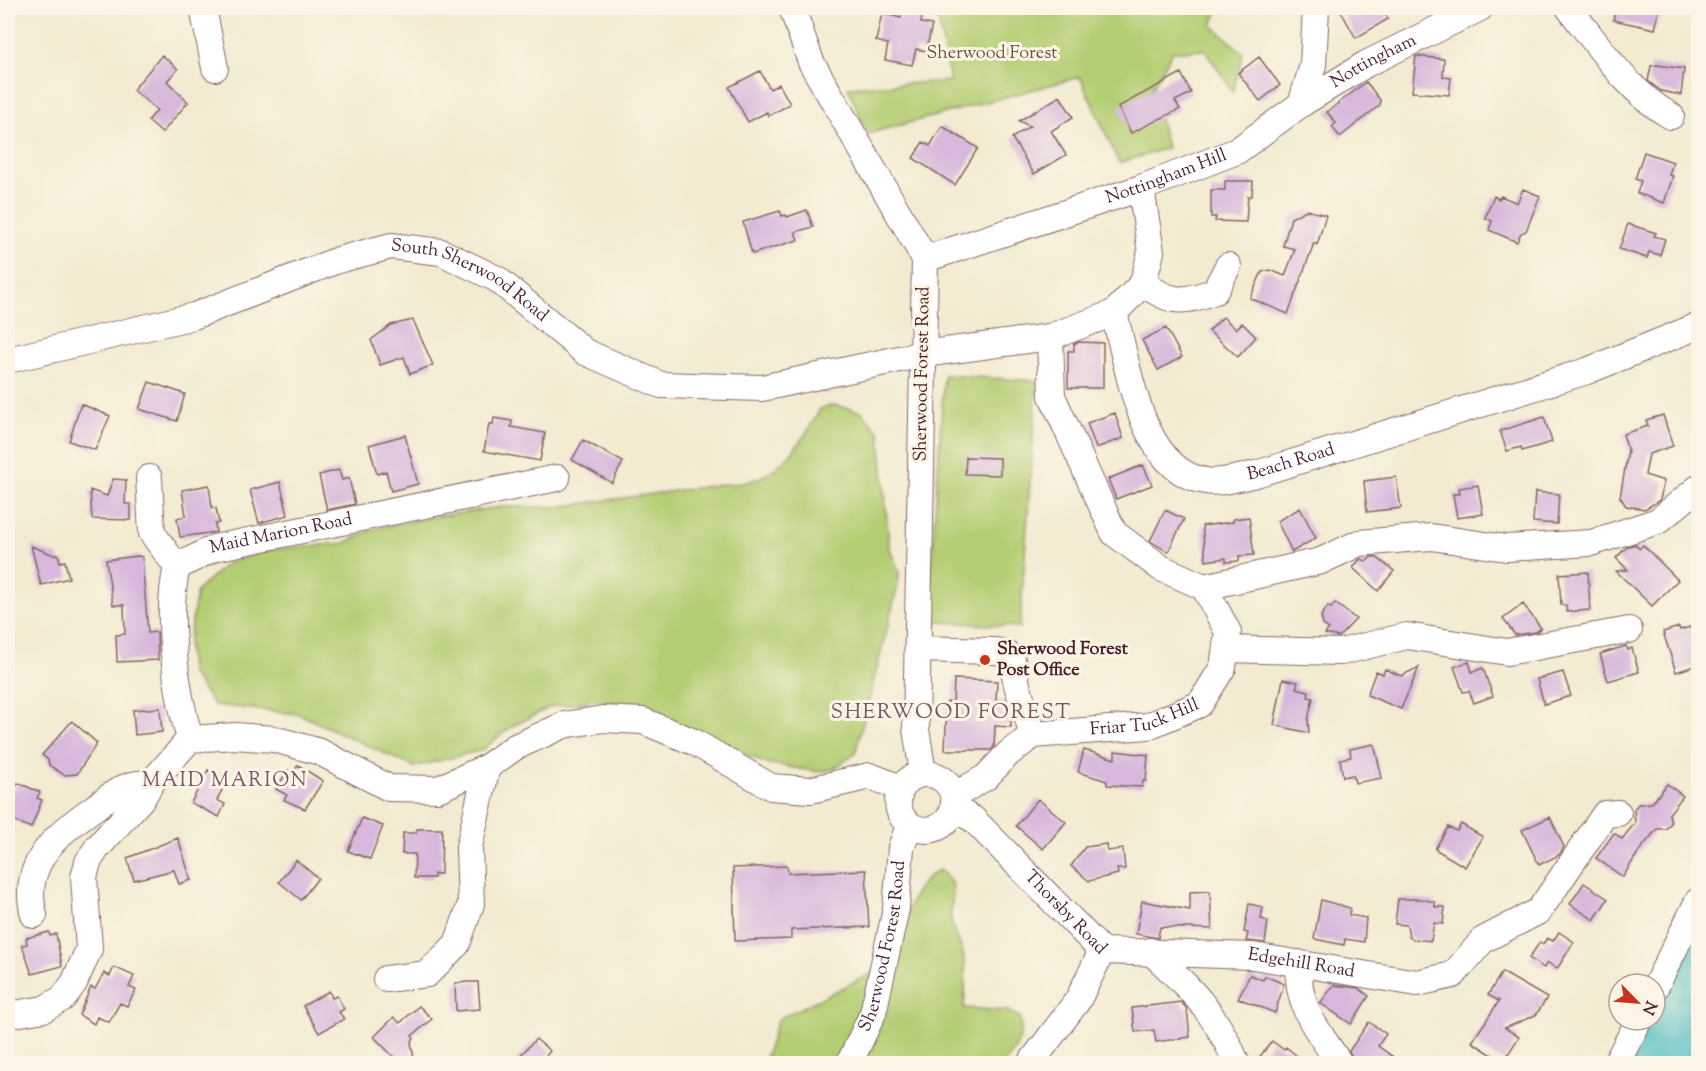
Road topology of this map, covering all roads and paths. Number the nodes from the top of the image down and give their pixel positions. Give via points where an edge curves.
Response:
1 (202, 8) edge
2 (792, 8) edge
3 (1316, 8) edge
4 (1480, 8) edge
5 (1569, 8) edge
6 (215, 68) dead end
7 (1301, 104) junction
8 (1671, 116) dead end
9 (1142, 188) junction
10 (926, 259) junction
11 (1228, 266) dead end
12 (1143, 283) junction
13 (1114, 313) junction
14 (1698, 326) edge
15 (1050, 337) junction
16 (922, 354) junction
17 (8, 360) edge
18 (149, 478) dead end
19 (558, 478) dead end
20 (1698, 488) edge
21 (177, 567) junction
22 (1204, 586) junction
23 (1629, 630) dead end
24 (918, 649) junction
25 (1226, 649) junction
26 (1033, 735) junction
27 (190, 739) junction
28 (487, 767) junction
29 (923, 773) junction
30 (150, 783) junction
31 (901, 788) junction
32 (954, 803) junction
33 (1618, 813) dead end
34 (909, 826) junction
35 (1698, 901) edge
36 (34, 915) dead end
37 (1102, 951) junction
38 (1150, 951) junction
39 (1298, 963) junction
40 (1663, 972) edge
41 (386, 979) dead end
42 (8, 1015) edge
43 (1633, 1032) edge
44 (849, 1064) edge
45 (1030, 1064) edge
46 (1237, 1064) edge
47 (1340, 1064) edge
48 (1616, 1064) edge

1 - 6 street
2 - 10 street via 812,62
3 - 7 street via 1313,65
4 - 7 street, Nottingham via 1366,64
5 - 8 street via 1653,106
7 - 9 street, Nottingham Hill via 1237,151
9 - 10 street, Nottingham Hill
9 - 12 street via 1151,252
10 - 16 street, Sherwood Forest Road
11 - 12 street via 1215,291 1190,301 1162,298
12 - 13 street
13 - 14 street, Beach Road via 1144,425 1160,454 1182,475 1208,482 1256,474 1587,371
13 - 15 street
15 - 16 street
15 - 22 street via 1052,396 1114,533 1161,568
16 - 17 street, South Sherwood Road via 762,388 662,385 585,352 497,279 441,252 391,246 338,260 194,316
16 - 24 street, Sherwood Forest Road
18 - 21 street via 152,533
19 - 21 street, Maid Marion Road via 214,548
20 - 22 street via 1658,521 1591,543 1506,548 1431,537 1359,543 1321,561
21 - 27 street via 172,584 176,674 179,703
22 - 25 street, Friar Tuck Hill via 1228,632
23 - 25 street via 1507,652 1407,636 1341,652
24 - 26 street via 995,651 1012,660
24 - 29 street, Sherwood Forest Road via 916,729
25 - 26 street, Friar Tuck Hill via 1223,667 1200,704 1148,726
26 - 32 street
27 - 28 street via 274,739 320,752 389,788 438,789
27 - 30 street
28 - 31 street via 516,747 564,725 603,719 643,721 694,742 771,787 810,790 870,776
28 - 41 street via 469,847 471,904 457,944 427,974
29 - 31 street via 910,778
29 - 32 street via 948,783
30 - 36 street via 130,783 59,833 34,872 29,896
30 - 42 street via 143,797 88,862 84,877 89,949 74,984 63,998 44,1009
31 - 34 street via 897,802 900,815
32 - 34 street via 947,822 936,829 922,831
32 - 37 street, Thorsby Road
33 - 39 street, Edgehill Road via 1605,814 1539,911 1483,940 1454,975 1417,983
34 - 44 street, Sherwood Forest Road via 901,848 896,909 873,1013
35 - 40 street
37 - 38 street, Edgehill Road
37 - 45 street, Thorsby Road via 1078,1000
38 - 39 street, Edgehill Road via 1253,956
38 - 46 street via 1205,1005
39 - 47 street via 1298,988 1304,1008
43 - 48 street

